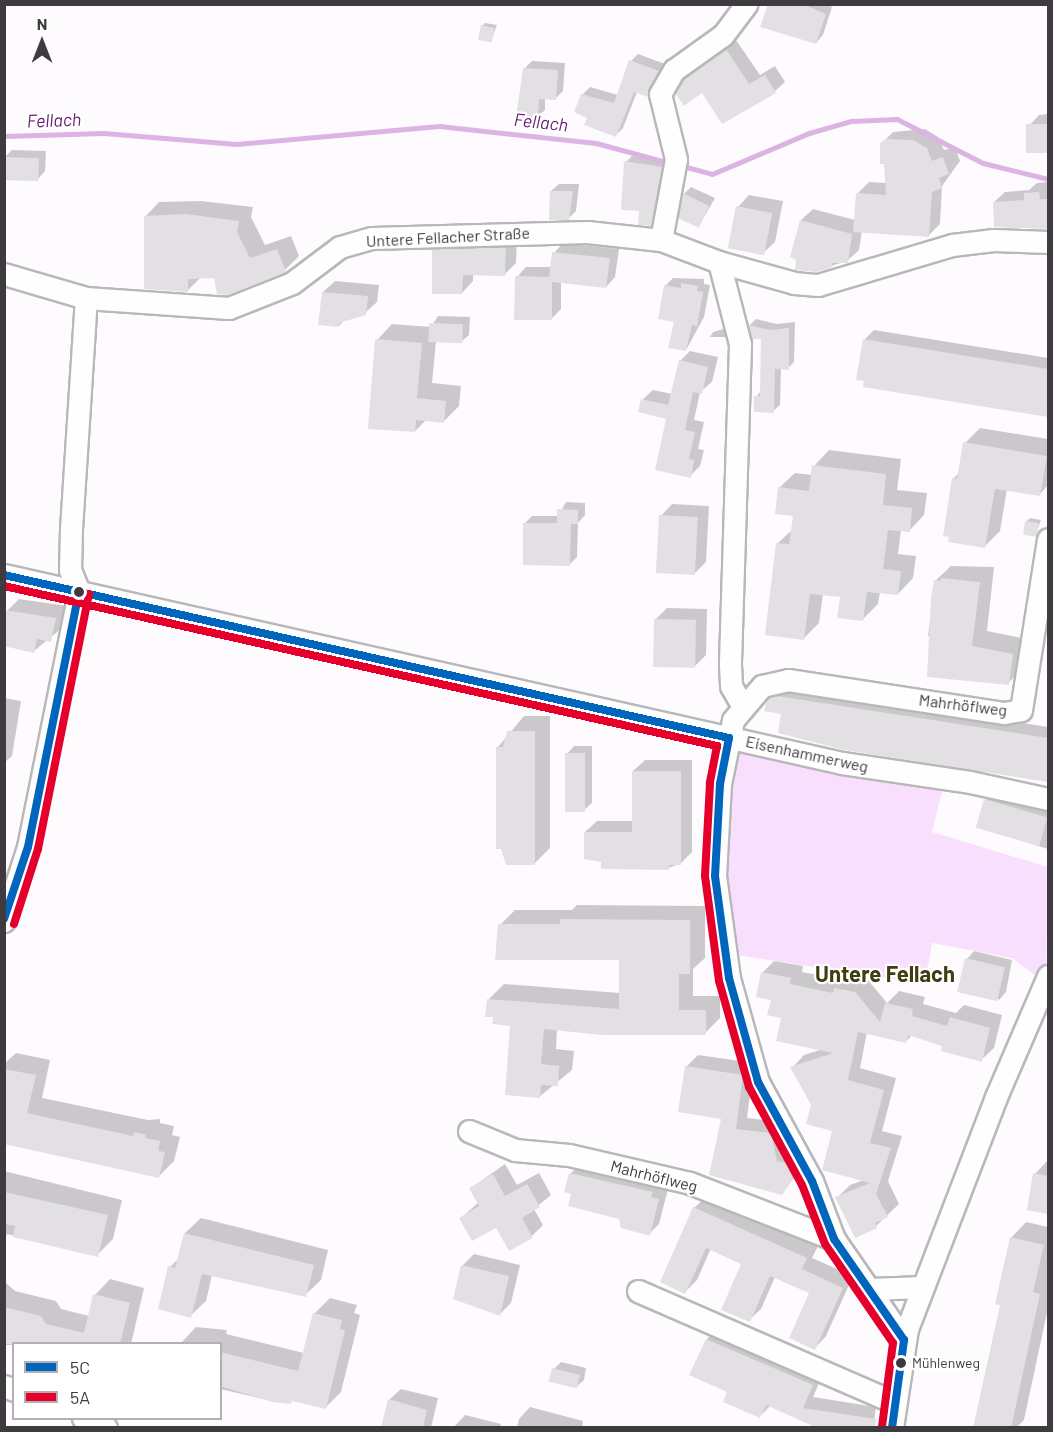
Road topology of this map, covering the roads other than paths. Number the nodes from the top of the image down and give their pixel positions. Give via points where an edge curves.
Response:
1 (746, 4) edge
2 (661, 240) junction
3 (1048, 242) edge
4 (719, 262) junction
5 (4, 274) edge
6 (86, 298) junction
7 (1048, 539) edge
8 (4, 575) edge
9 (79, 592) junction
10 (743, 707) junction
11 (729, 738) junction
12 (1048, 799) edge
13 (4, 921) edge
14 (1048, 976) edge
15 (469, 1131) dead end
16 (834, 1239) junction
17 (923, 1287) junction
18 (869, 1288) junction
19 (638, 1291) dead end
20 (904, 1340) junction
21 (895, 1403) junction
22 (85, 1420) edge
23 (106, 1428) edge
24 (892, 1428) edge

1 - 2 street via 723,34 665,82 660,94 676,167
2 - 4 street, Untere Fellacher Straße
2 - 6 street, Untere Fellacher Straße via 587,232 520,231 372,238 340,247 292,283 229,308
3 - 4 street, Untere Fellacher Straße via 994,240 952,245 818,285 794,283
4 - 10 street via 740,344 730,665 731,686
5 - 6 street, Untere Fellacher Straße
6 - 9 street via 70,570
7 - 10 street, Mahrhöflweg via 1021,710 1005,713 788,680 762,686
8 - 9 street, Eisenhammerweg
9 - 11 street, Eisenhammerweg
9 - 13 street via 28,847
10 - 11 street, Mahrhöflweg via 733,720
11 - 12 street, Eisenhammerweg via 842,764 970,782
11 - 16 street, Mahrhöflweg via 720,784 715,876 729,978 758,1082 812,1181
14 - 17 street via 1000,1086
15 - 16 street, Mahrhöflweg via 515,1150 569,1155 690,1183
16 - 18 street, Mahrhöflweg
17 - 18 street
17 - 20 street
18 - 20 street, Mahrhöflweg
19 - 21 street
20 - 21 street
21 - 24 street
22 - 23 street

